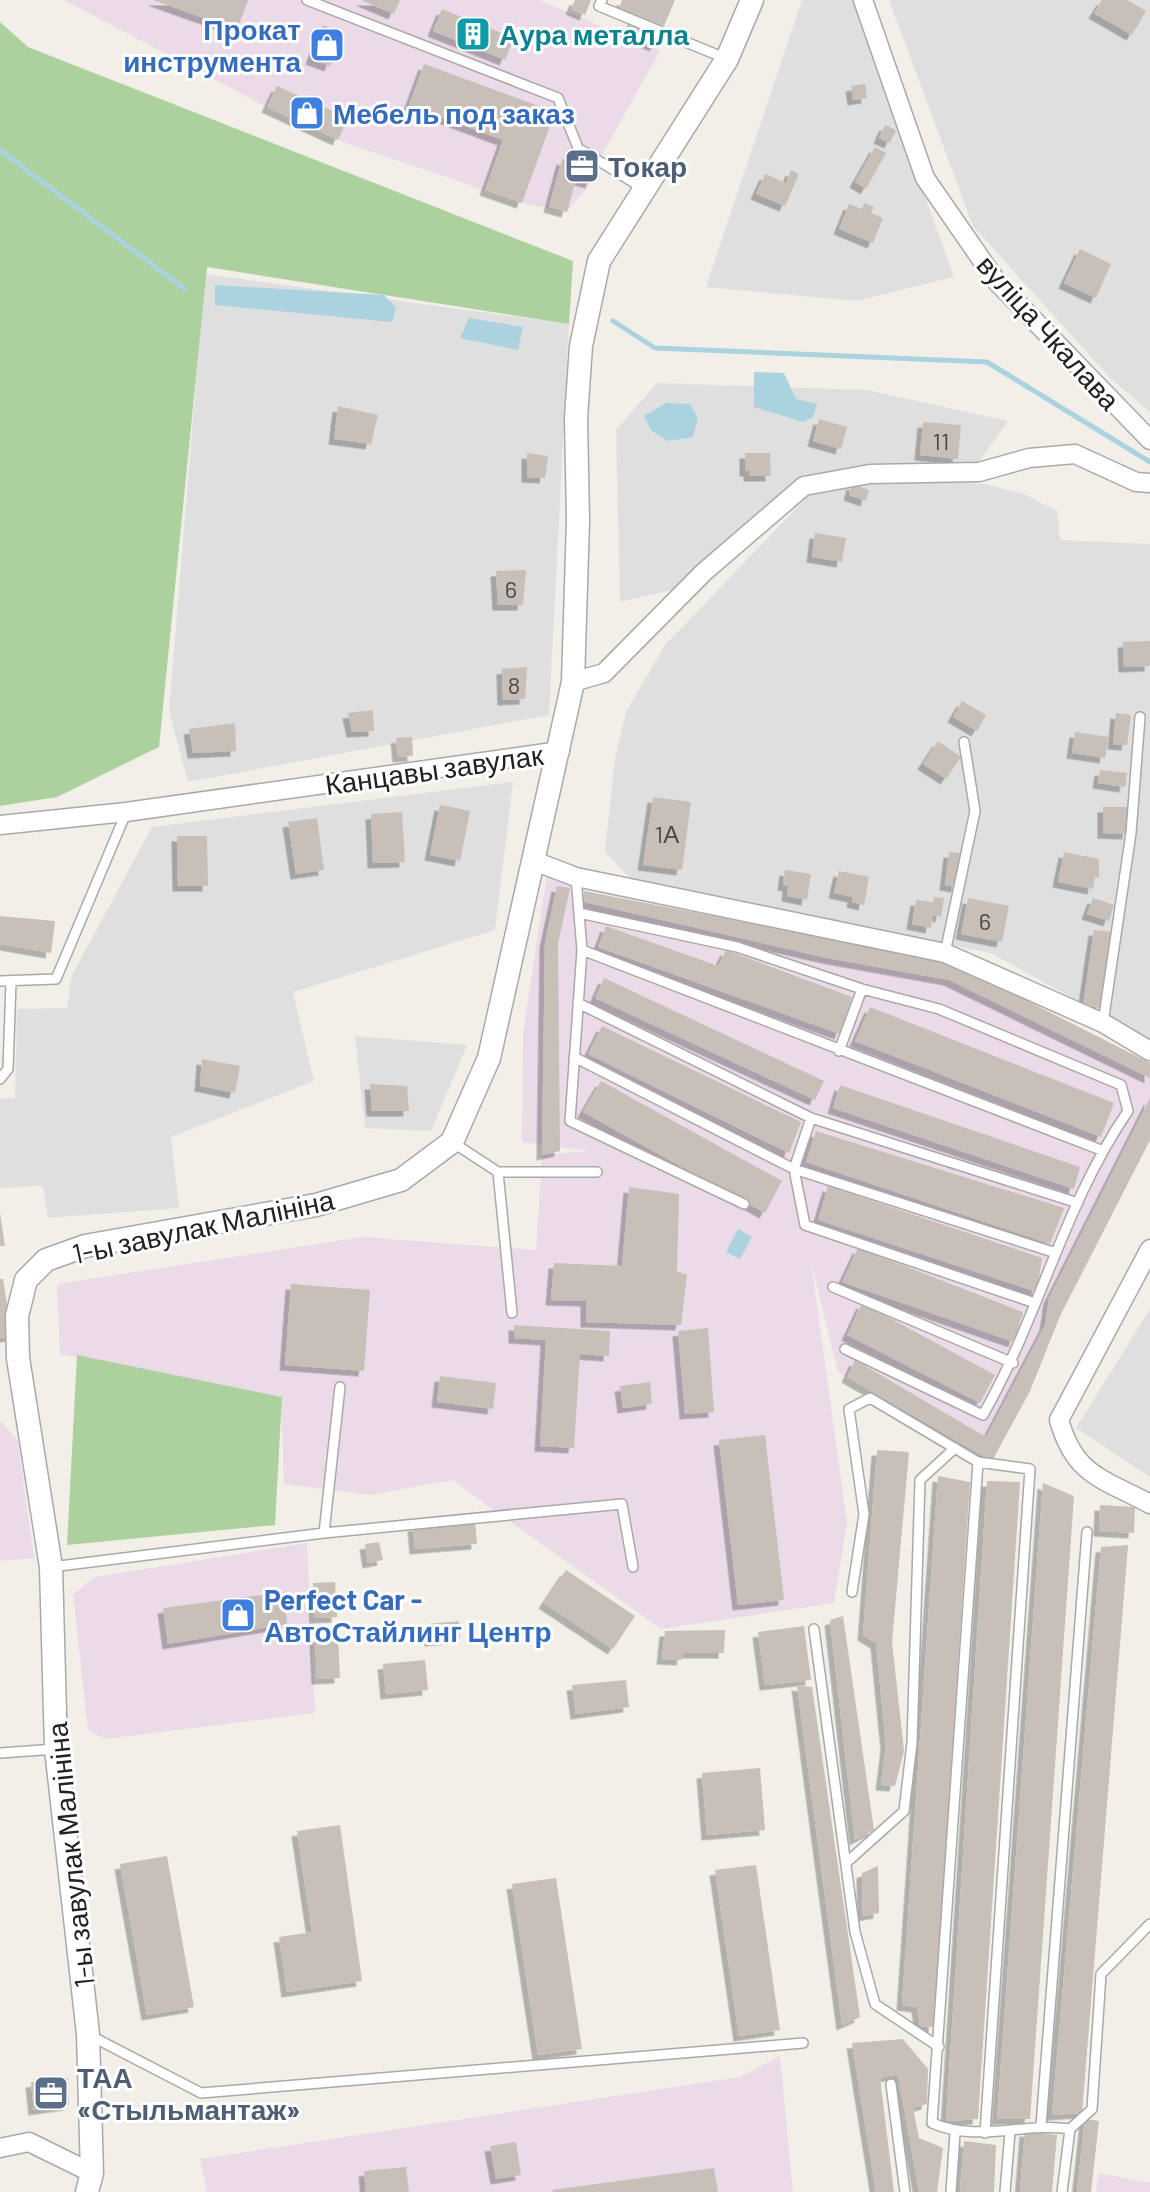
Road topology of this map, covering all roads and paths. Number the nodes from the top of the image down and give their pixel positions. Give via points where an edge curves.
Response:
1 (307, 0) edge
2 (602, 0) edge
3 (752, 0) edge
4 (863, 0) edge
5 (727, 59) junction
6 (644, 189) junction
7 (1150, 440) edge
8 (1143, 482) edge
9 (1150, 499) edge
10 (573, 682) junction
11 (1140, 717) dead end
12 (964, 742) dead end
13 (560, 751) junction
14 (126, 812) junction
15 (0, 825) edge
16 (534, 861) junction
17 (576, 877) junction
18 (579, 913) junction
19 (582, 950) junction
20 (945, 953) junction
21 (0, 981) edge
22 (11, 982) junction
23 (862, 989) junction
24 (578, 1003) junction
25 (1103, 1023) junction
26 (839, 1051) junction
27 (1150, 1051) edge
28 (574, 1057) junction
29 (0, 1079) edge
30 (811, 1118) junction
31 (452, 1142) junction
32 (1101, 1150) junction
33 (794, 1169) junction
34 (498, 1172) junction
35 (597, 1172) dead end
36 (1078, 1203) junction
37 (744, 1204) dead end
38 (1150, 1249) edge
39 (1056, 1253) junction
40 (833, 1287) dead end
41 (1035, 1303) junction
42 (512, 1313) dead end
43 (845, 1349) dead end
44 (1013, 1363) junction
45 (340, 1387) dead end
46 (955, 1448) junction
47 (978, 1462) junction
48 (1150, 1504) edge
49 (1087, 1532) dead end
50 (324, 1533) junction
51 (51, 1567) junction
52 (633, 1567) dead end
53 (852, 1592) dead end
54 (814, 1629) dead end
55 (56, 1749) junction
56 (0, 1753) edge
57 (846, 1863) junction
58 (1150, 1924) edge
59 (88, 2034) junction
60 (803, 2043) dead end
61 (939, 2047) junction
62 (891, 2084) dead end
63 (1041, 2125) junction
64 (1070, 2129) junction
65 (1010, 2132) junction
66 (955, 2133) junction
67 (985, 2133) junction
68 (0, 2148) edge
69 (90, 2182) edge
70 (905, 2192) edge
71 (951, 2192) edge
72 (1005, 2192) edge
73 (1062, 2192) edge

1 - 6 lane via 558,98 578,148
2 - 5 lane via 599,6
3 - 5 street, Канцавы завулак
4 - 7 street, вуліца Чкалава via 925,178 997,282
5 - 6 street, Канцавы завулак
6 - 10 street, Канцавы завулак via 599,261 581,346
8 - 9 street
8 - 10 street via 1075,454 1029,458 979,472 870,474 804,486 704,572 604,673
10 - 13 street, Канцавы завулак
11 - 25 lane via 1131,833
12 - 20 lane via 975,811
13 - 14 street, Канцавы завулак
13 - 16 street, 1-ы завулак Малініна
14 - 15 street, Канцавы завулак
14 - 22 lane via 56,979
16 - 17 street
16 - 31 street, 1-ы завулак Малініна via 489,1058
17 - 18 lane
17 - 20 street
18 - 19 lane
18 - 23 lane via 737,947
19 - 24 lane
19 - 26 lane
20 - 25 street
21 - 22 lane
22 - 29 lane via 8,1069
23 - 26 lane
23 - 32 lane via 939,1009 1121,1085 1128,1111
24 - 28 lane
24 - 30 lane
25 - 27 street
26 - 32 lane
28 - 33 lane
28 - 37 lane via 570,1121
30 - 33 lane
30 - 36 lane
31 - 34 lane
31 - 51 street, 1-ы завулак Малініна via 401,1180 316,1205 85,1246 46,1260 26,1280 14,1359
32 - 36 lane
33 - 39 lane
33 - 41 lane via 805,1225
34 - 35 lane
34 - 42 lane
36 - 39 lane
38 - 48 street via 1059,1420 1067,1446 1082,1468
39 - 41 lane
40 - 44 lane
41 - 44 lane
43 - 44 lane via 983,1415
45 - 50 lane
46 - 47 lane
46 - 53 lane via 870,1398 849,1409 864,1514
46 - 57 lane via 920,1480 912,1743 904,1811
47 - 61 lane
47 - 67 lane via 1030,1469
49 - 63 lane
50 - 51 lane
50 - 52 lane via 622,1504
51 - 55 street, 1-ы завулак Малініна
54 - 57 lane
55 - 56 lane
55 - 59 street, 1-ы завулак Малініна
57 - 61 lane via 855,1932 875,2004
58 - 64 lane via 1101,1974 1092,2109
59 - 60 lane via 201,2093
59 - 69 street, 1-ы завулак Малініна
61 - 66 lane via 932,2123
62 - 70 lane
63 - 64 lane
63 - 65 lane
64 - 73 lane
65 - 67 lane
65 - 72 lane
66 - 67 lane
66 - 71 lane
68 - 69 street via 29,2142

